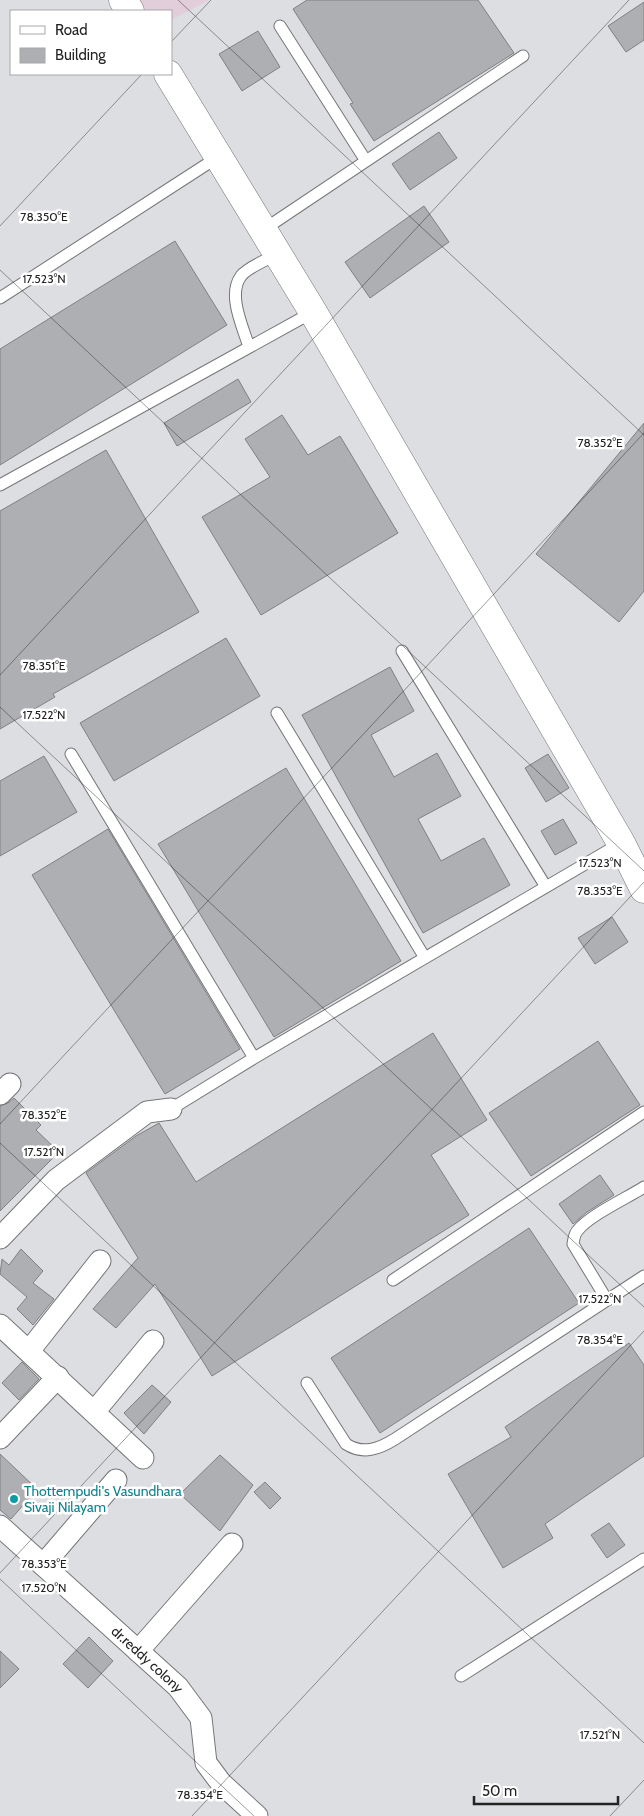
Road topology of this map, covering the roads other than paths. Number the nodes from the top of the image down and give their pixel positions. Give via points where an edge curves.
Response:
1 (280, 26) dead end
2 (524, 56) dead end
3 (169, 75) edge
4 (218, 157) junction
5 (366, 161) junction
6 (263, 230) junction
7 (277, 254) junction
8 (0, 298) edge
9 (313, 312) junction
10 (249, 347) junction
11 (0, 485) edge
12 (402, 651) dead end
13 (277, 713) dead end
14 (71, 754) dead end
15 (621, 843) junction
16 (643, 886) edge
17 (546, 887) junction
18 (425, 958) junction
19 (254, 1058) junction
20 (171, 1109) joint
21 (644, 1112) edge
22 (644, 1187) edge
23 (0, 1238) edge
24 (100, 1261) dead end
25 (644, 1276) edge
26 (393, 1280) dead end
27 (607, 1300) junction
28 (0, 1325) edge
29 (153, 1341) dead end
30 (29, 1351) junction
31 (58, 1377) junction
32 (307, 1382) dead end
33 (94, 1412) junction
34 (0, 1438) edge
35 (143, 1458) dead end
36 (116, 1480) dead end
37 (0, 1526) edge
38 (232, 1544) dead end
39 (644, 1559) edge
40 (43, 1565) junction
41 (138, 1651) junction
42 (460, 1676) dead end
43 (257, 1816) edge

1 - 5 lane
2 - 5 lane
3 - 4 street
4 - 6 street
4 - 8 lane
5 - 6 lane
6 - 7 street
7 - 9 street
7 - 10 lane via 241,276 235,291
9 - 10 lane
9 - 15 street
10 - 11 lane
12 - 17 lane
13 - 18 lane
14 - 19 lane
15 - 16 street
15 - 17 lane
17 - 18 lane
18 - 19 lane
19 - 20 lane
20 - 23 street via 146,1112 56,1180
21 - 26 lane
22 - 27 lane via 594,1217 574,1236 573,1244
24 - 30 street
25 - 27 lane
27 - 32 lane via 395,1439 375,1448 364,1451 346,1444
28 - 30 street
29 - 33 street
30 - 31 street
31 - 33 street
31 - 34 street
33 - 35 street
36 - 40 street
37 - 40 street, dr.reddy colony
38 - 41 street
39 - 42 lane
40 - 41 street, dr.reddy colony
41 - 43 street, dr.reddy colony via 178,1687 201,1718 206,1763 221,1783

